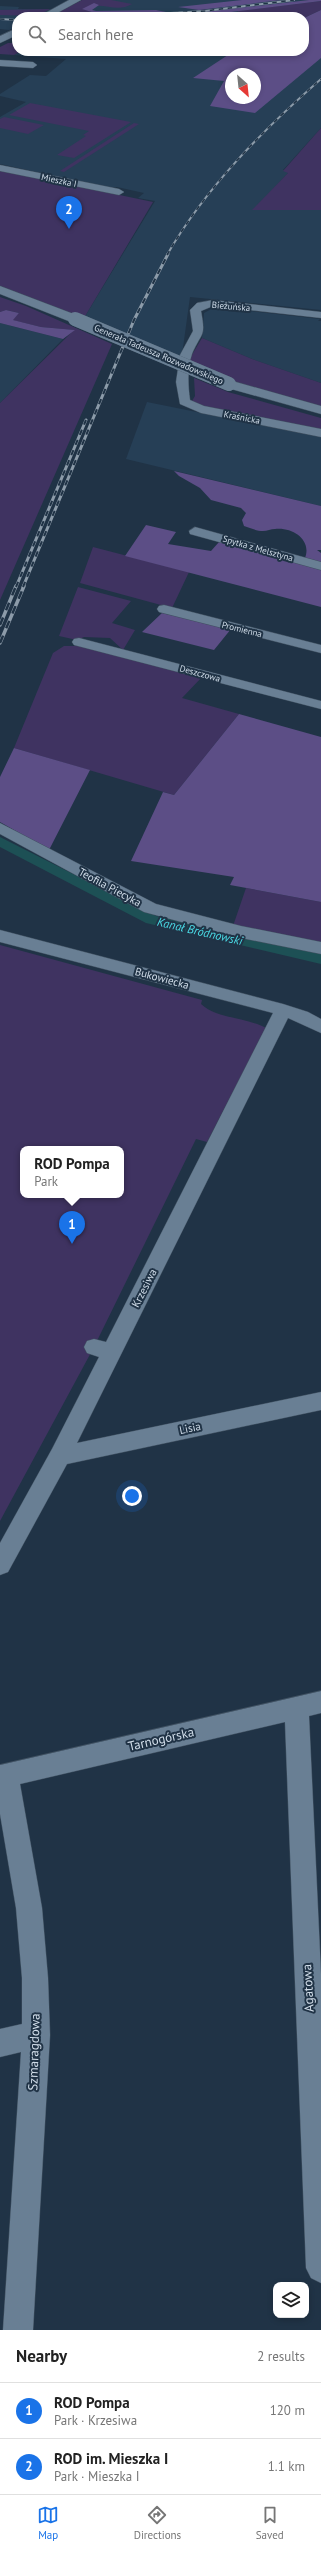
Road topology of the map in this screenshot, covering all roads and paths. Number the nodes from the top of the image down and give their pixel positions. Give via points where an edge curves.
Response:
1 (76, 0) edge
2 (53, 12) edge
3 (12, 34) edge
4 (0, 40) edge
5 (0, 63) edge
6 (33, 65) dead end
7 (0, 168) edge
8 (119, 192) dead end
9 (0, 290) edge
10 (321, 315) edge
11 (182, 382) joint
12 (321, 410) edge
13 (321, 433) edge
14 (195, 530) dead end
15 (321, 566) edge
16 (164, 609) dead end
17 (79, 642) dead end
18 (321, 649) edge
19 (321, 705) edge
20 (0, 828) edge
21 (0, 936) edge
22 (321, 948) edge
23 (283, 1010) junction
24 (321, 1027) edge
25 (321, 1401) edge
26 (60, 1456) junction
27 (0, 1565) edge
28 (309, 1704) edge
29 (3, 1776) edge
30 (36, 2035) junction
31 (0, 2043) edge
32 (321, 2268) edge
33 (18, 2330) edge

1 - 2 street
3 - 4 street
5 - 6 street
7 - 8 street, Mieszka I
9 - 12 street, Generała Tadeusza Rozwadowskiego, bridge via 229,384
10 - 11 street, Bieżuńska via 213,303 201,305 195,310 199,331 186,355
11 - 13 street, Kraśnicka via 184,402 192,406
14 - 15 street, Spytka z Melsztyna
16 - 18 street, Promienna
17 - 19 street, Deszczowa
20 - 22 street, Teofila Piecyka via 150,908 241,932
21 - 23 street, Bukowiecka
23 - 24 street, Bukowiecka via 302,1016
23 - 26 street, Krzesiwa via 103,1350
25 - 26 street, Lisia
26 - 27 street, Krzesiwa
28 - 29 street, Tarnogórska
28 - 32 street, Agatowa via 297,1740
29 - 30 street, Szmaragdowa via 29,1908 35,1978
30 - 31 street
30 - 33 street, Szmaragdowa

